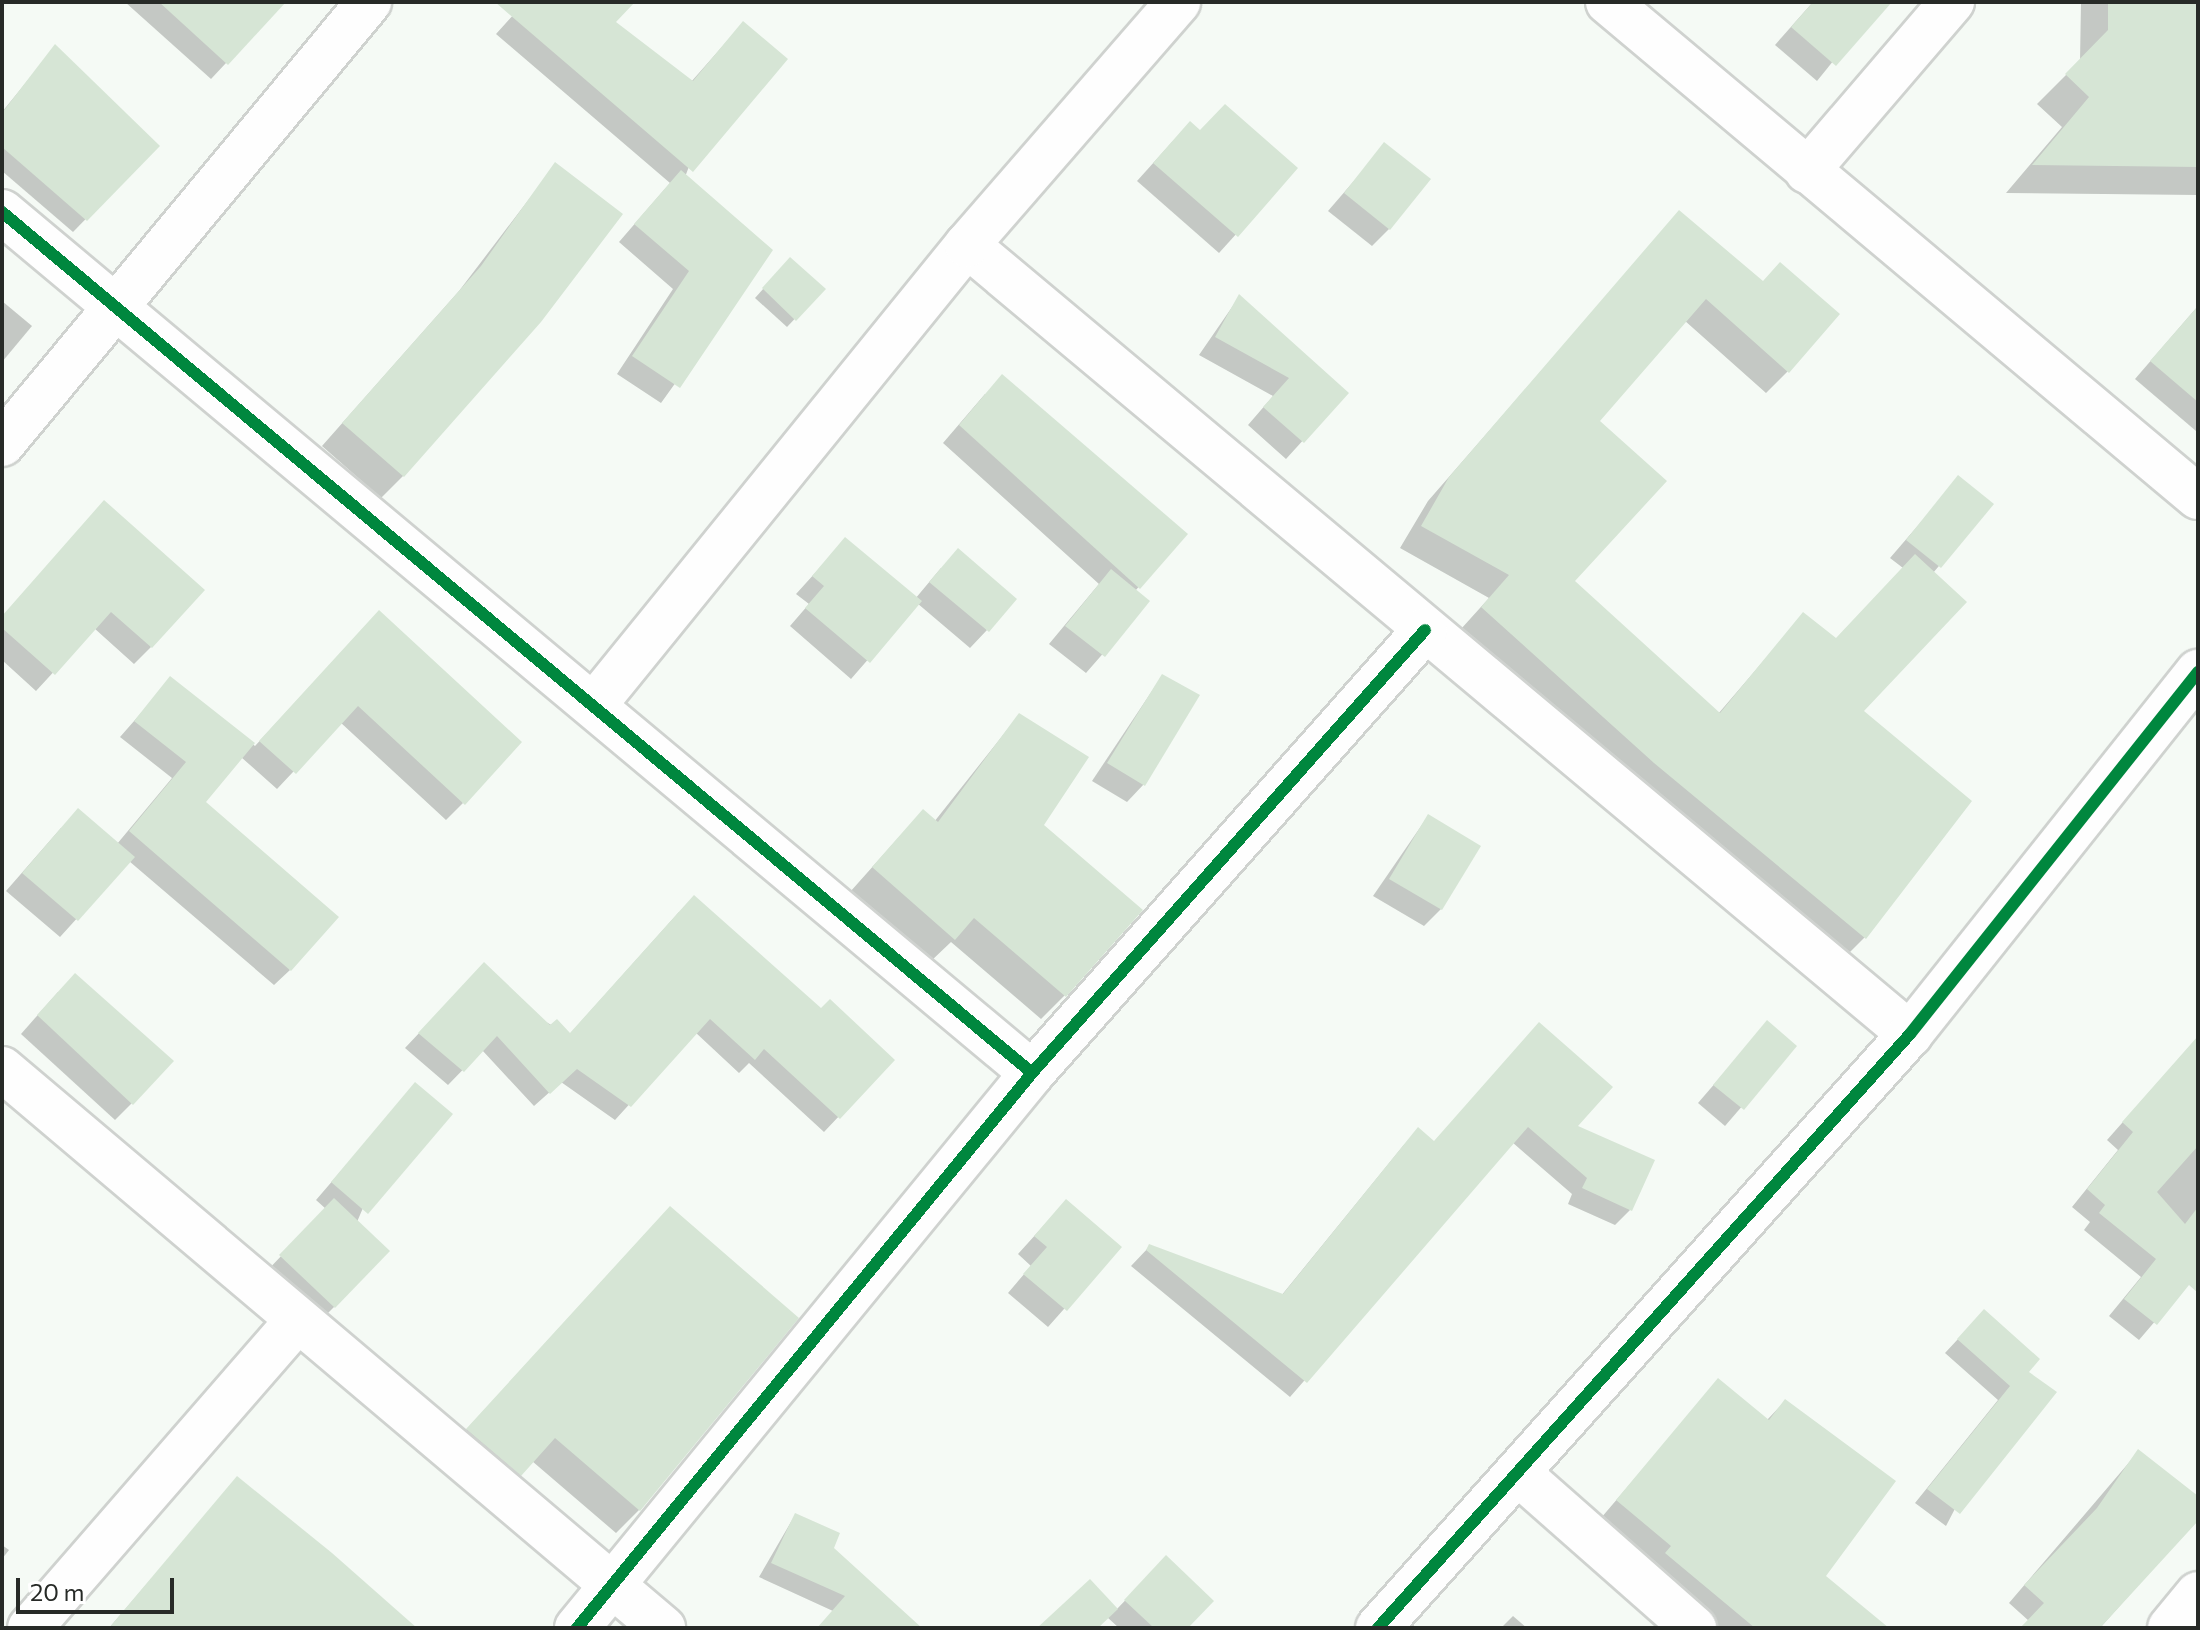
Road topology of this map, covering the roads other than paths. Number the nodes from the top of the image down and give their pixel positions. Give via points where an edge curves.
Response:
1 (369, 2) edge
2 (1178, 2) edge
3 (1608, 2) edge
4 (1952, 2) edge
5 (1807, 171) junction
6 (2, 212) edge
7 (967, 245) junction
8 (118, 304) junction
9 (2, 444) edge
10 (2198, 497) edge
11 (1425, 630) junction
12 (2198, 672) edge
13 (594, 705) junction
14 (1910, 1034) junction
15 (2, 1069) edge
16 (1032, 1073) junction
17 (298, 1320) junction
18 (1518, 1473) junction
19 (613, 1586) junction
20 (2198, 1594) edge
21 (30, 1628) edge
22 (577, 1628) edge
23 (663, 1628) edge
24 (1378, 1628) edge
25 (1694, 1628) edge
26 (2170, 1628) edge

1 - 8 street
2 - 7 street
3 - 5 street
4 - 5 street
5 - 10 street
6 - 8 street
7 - 11 street
7 - 13 street
8 - 9 street
8 - 13 street
11 - 14 street
11 - 16 street
12 - 14 street
13 - 16 street
14 - 18 street
15 - 17 street
16 - 19 street
17 - 19 street
17 - 21 street
18 - 24 street
18 - 25 street
19 - 22 street
19 - 23 street
20 - 26 street

